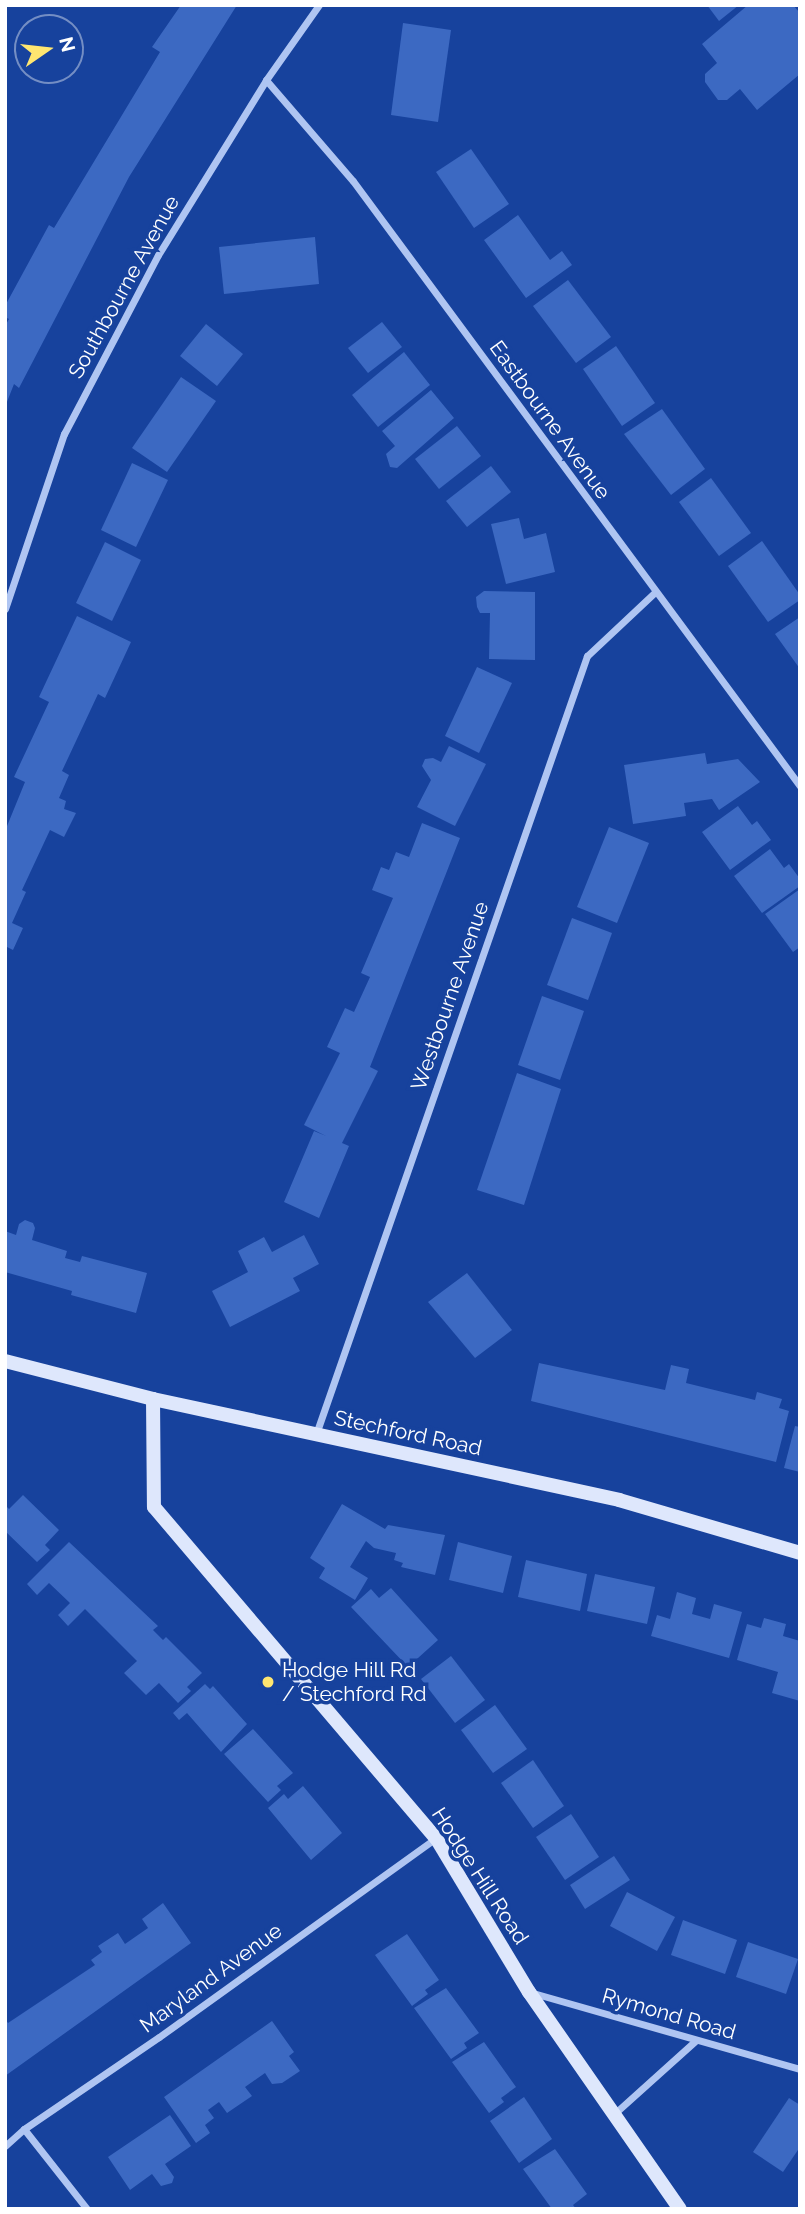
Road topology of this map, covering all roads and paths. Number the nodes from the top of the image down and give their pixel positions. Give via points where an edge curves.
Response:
1 (319, 5) edge
2 (266, 80) junction
3 (654, 593) junction
4 (5, 609) edge
5 (800, 786) edge
6 (5, 1361) edge
7 (153, 1399) junction
8 (316, 1435) junction
9 (800, 1553) edge
10 (436, 1838) junction
11 (529, 1992) junction
12 (695, 2041) junction
13 (800, 2069) edge
14 (614, 2114) junction
15 (24, 2129) junction
16 (5, 2146) edge
17 (87, 2209) edge
18 (680, 2209) edge

1 - 2 street, Southbourne Avenue
2 - 3 street, Eastbourne Avenue via 353,181
2 - 4 street, Southbourne Avenue via 158,255 64,434
3 - 5 street, Eastbourne Avenue
3 - 8 street, Westbourne Avenue via 587,656
6 - 7 street, Stechford Road
7 - 8 street, Stechford Road
7 - 10 street, Hodge Hill Road via 154,1507
8 - 9 street, Stechford Road via 619,1500
10 - 11 street, Hodge Hill Road
10 - 15 street, Maryland Avenue via 159,2038
11 - 12 street, Rymond Road
11 - 14 street, Hodge Hill Road
12 - 13 street, Rymond Road
12 - 14 street
14 - 18 street, Hodge Hill Road
15 - 16 street, Maryland Avenue
15 - 17 street

